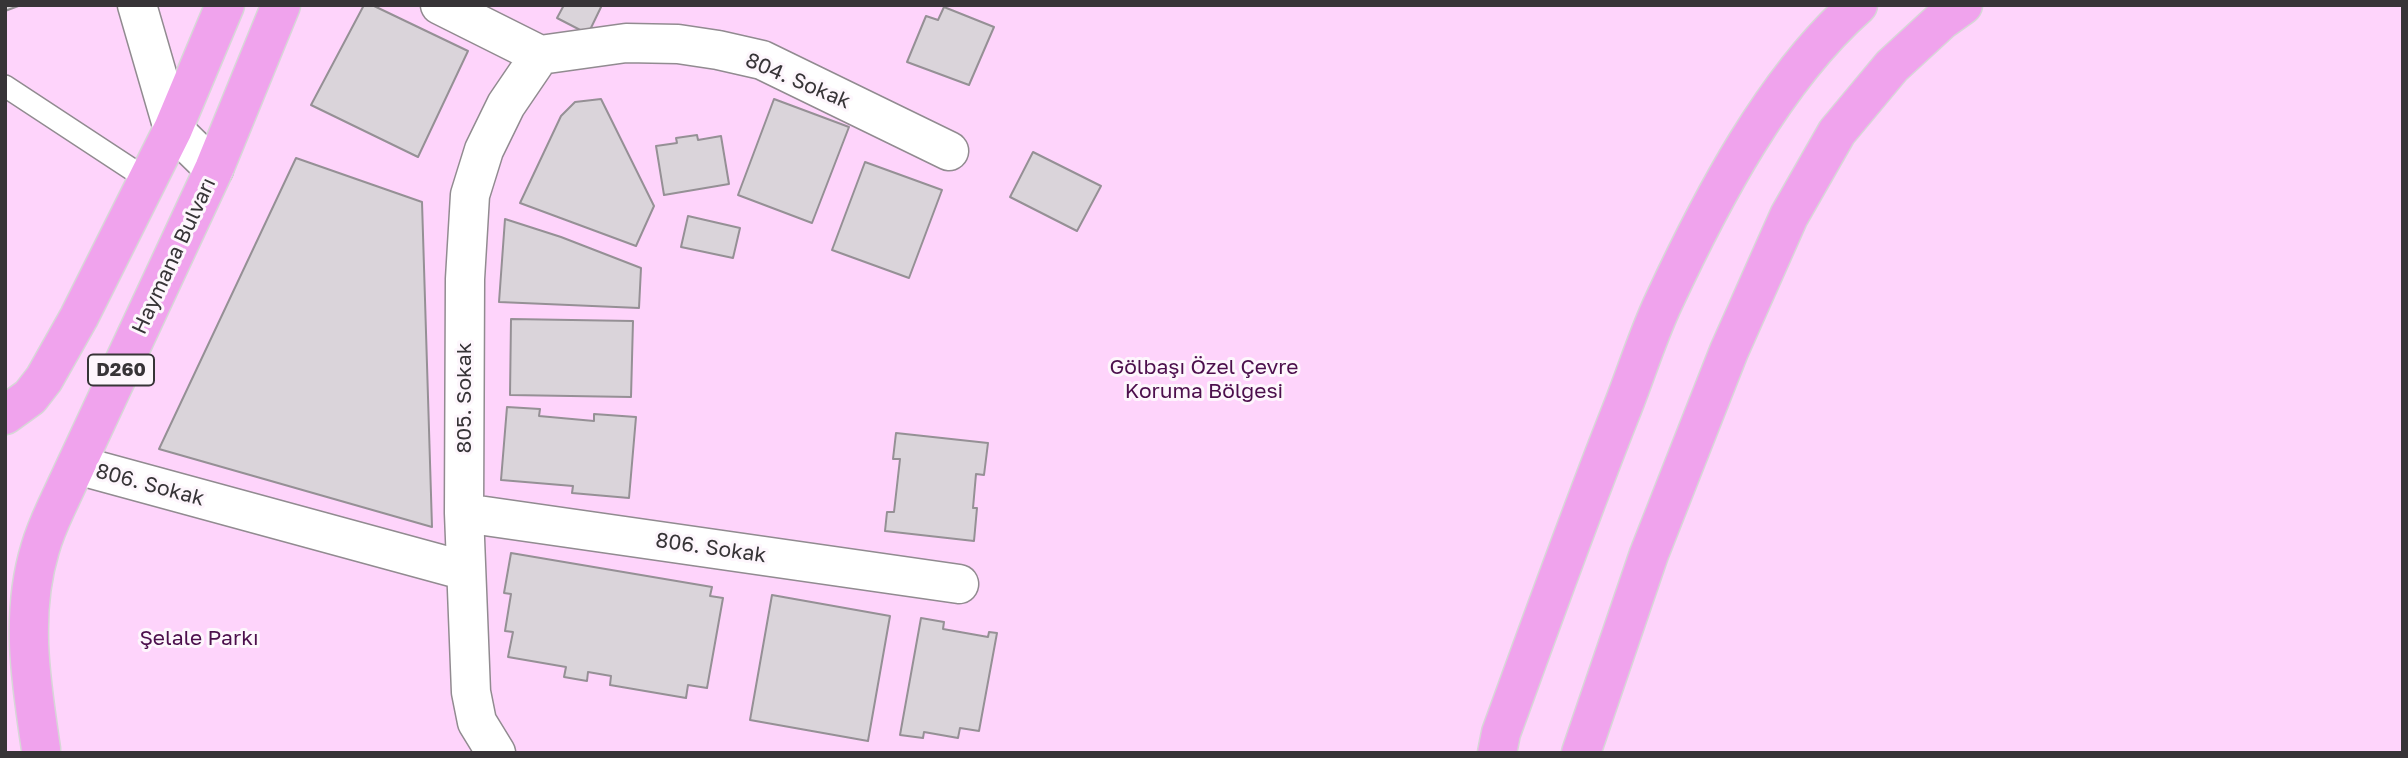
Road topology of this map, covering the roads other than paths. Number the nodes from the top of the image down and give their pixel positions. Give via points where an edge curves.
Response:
1 (137, 5) edge
2 (225, 5) edge
3 (281, 5) edge
4 (440, 5) edge
5 (1858, 5) edge
6 (1963, 5) edge
7 (540, 55) junction
8 (5, 86) edge
9 (173, 129) junction
10 (949, 150) dead end
11 (214, 169) junction
12 (148, 180) junction
13 (5, 415) edge
14 (77, 465) junction
15 (464, 513) junction
16 (466, 571) junction
17 (958, 584) dead end
18 (5, 690) edge
19 (42, 751) edge
20 (496, 753) edge
21 (1497, 753) edge
22 (1581, 753) edge

1 - 9 street
2 - 9 highway, D260
3 - 11 highway, Haymana Bulvarı / D260
4 - 7 street
5 - 21 highway via 1787,83 1727,178 1663,302 1577,522
6 - 22 highway via 1892,66 1837,132 1788,216 1649,554
7 - 10 street, 804. Sokak via 626,43 678,44 762,60
7 - 15 street, 805. Sokak via 506,105 484,150 470,195 464,279
8 - 12 lane
9 - 11 street
9 - 12 highway, D260
11 - 14 highway, Haymana Bulvarı / D260
12 - 13 highway, D260 via 44,380
14 - 16 street, 806. Sokak
14 - 19 highway, Haymana Bulvarı / D260 via 40,548 31,587 29,661
15 - 16 street, 805. Sokak
15 - 17 street, 806. Sokak
16 - 20 street, 805. Sokak via 471,692 477,722
18 - 19 highway

